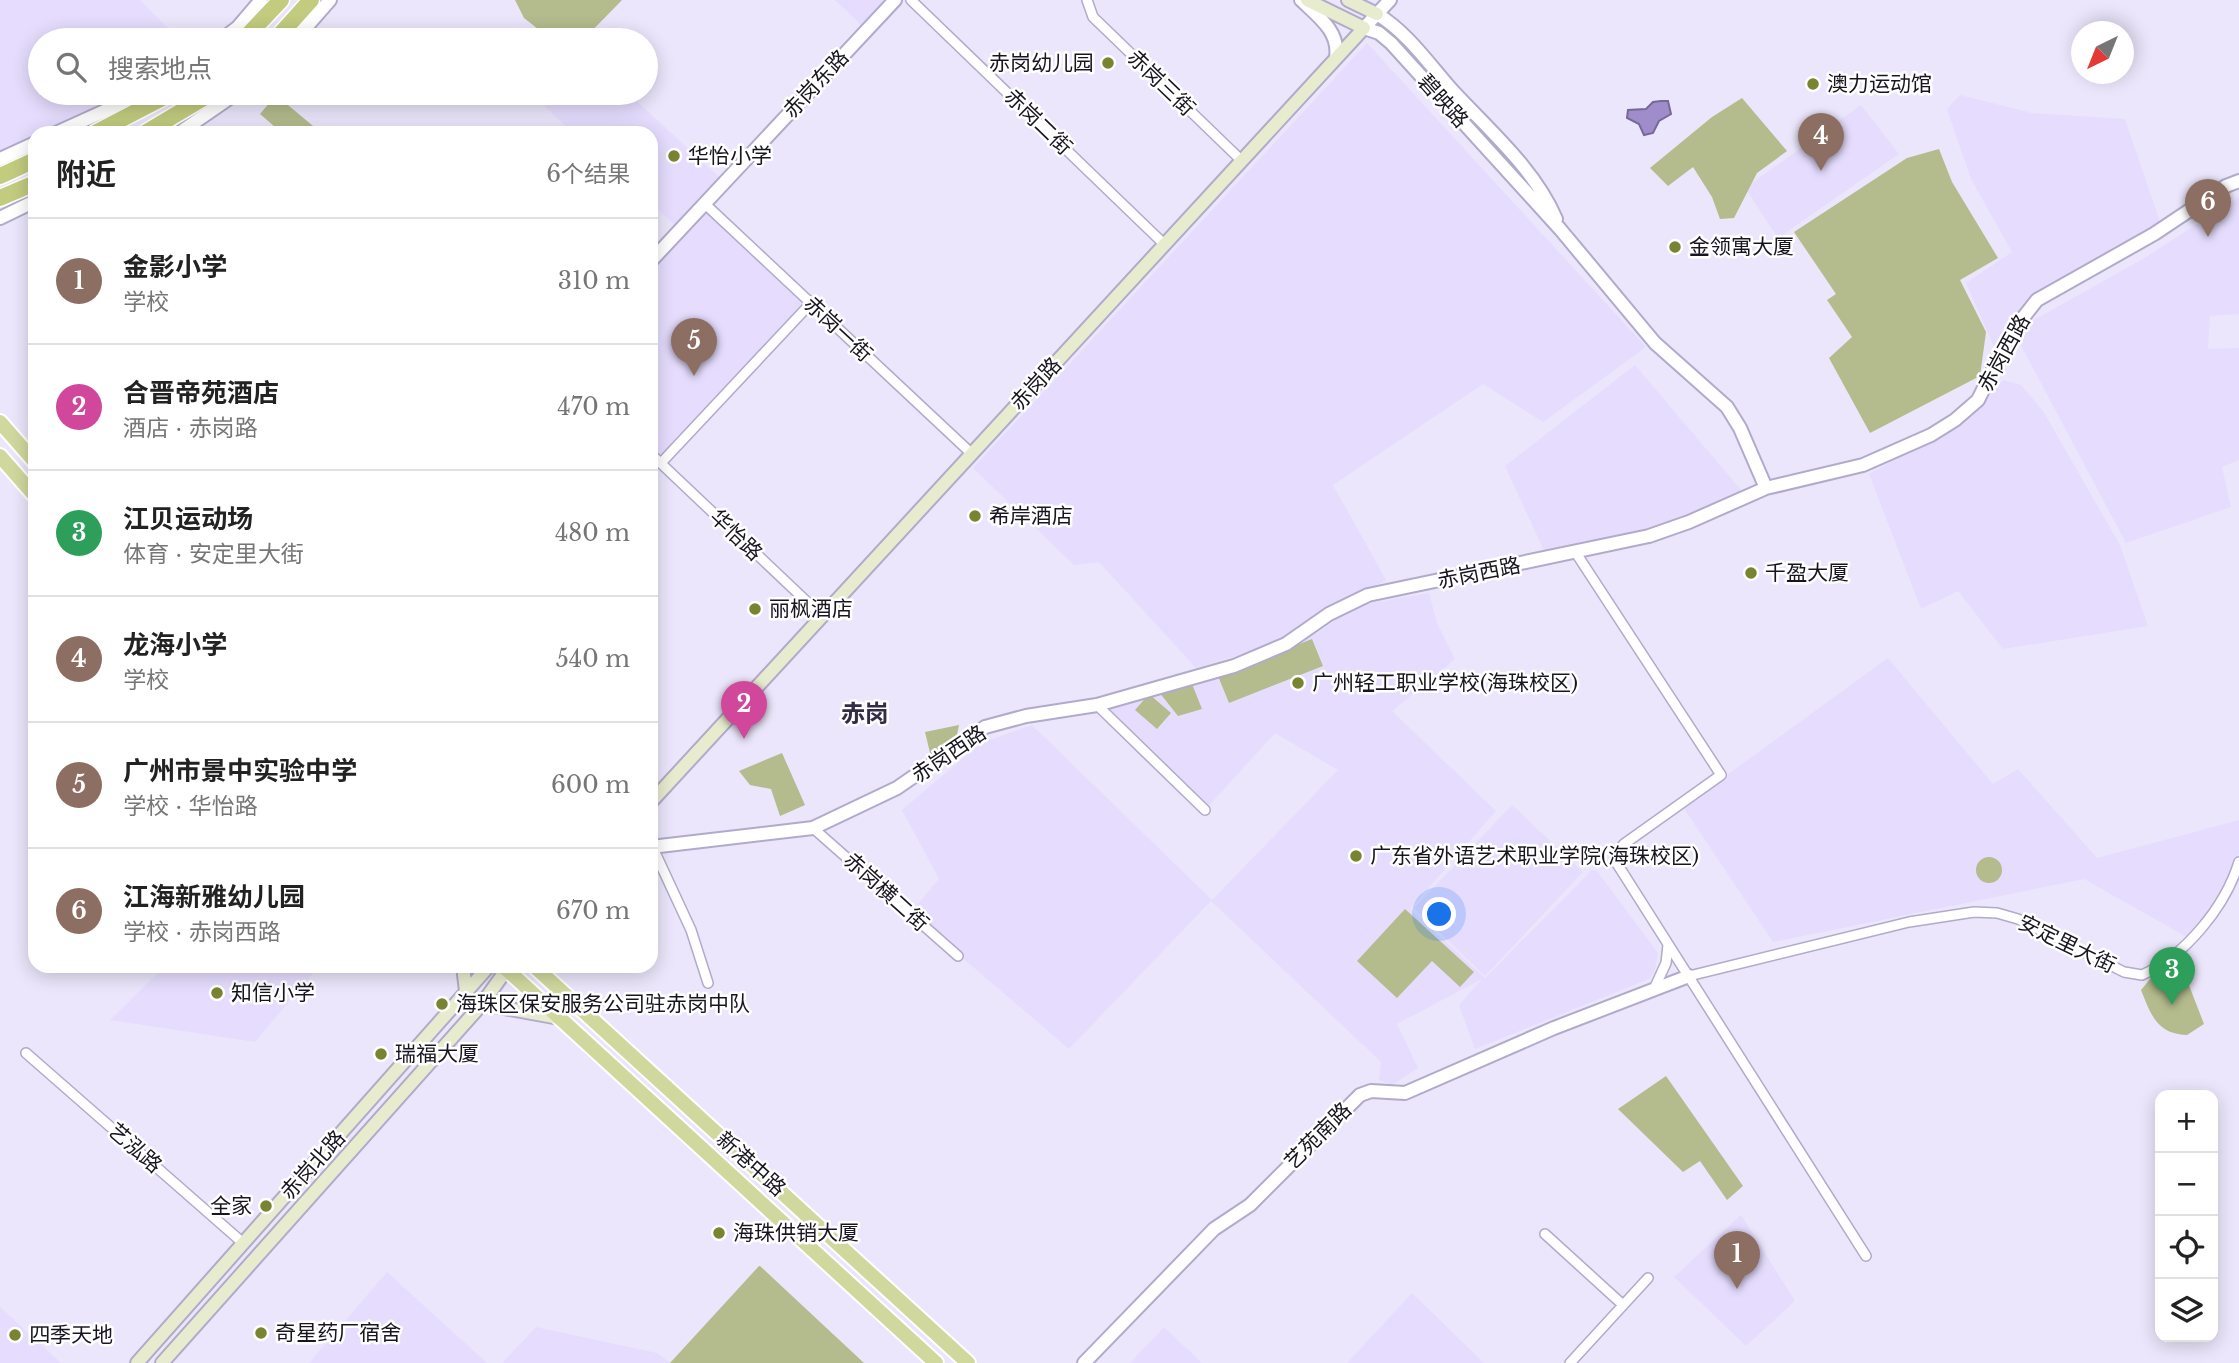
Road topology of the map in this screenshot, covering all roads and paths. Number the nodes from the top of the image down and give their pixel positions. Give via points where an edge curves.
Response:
1 (261, 0) edge
2 (281, 0) edge
3 (311, 0) edge
4 (330, 0) edge
5 (895, 0) edge
6 (911, 0) edge
7 (1087, 0) edge
8 (1301, 0) edge
9 (1307, 0) edge
10 (1348, 0) edge
11 (1390, 0) edge
12 (1377, 14) junction
13 (237, 28) edge
14 (254, 28) edge
15 (286, 28) edge
16 (306, 28) edge
17 (1364, 28) junction
18 (1336, 58) junction
19 (118, 105) edge
20 (149, 105) edge
21 (192, 105) edge
22 (220, 105) edge
23 (94, 116) junction
24 (72, 126) edge
25 (91, 126) edge
26 (108, 126) edge
27 (157, 126) edge
28 (189, 126) edge
29 (28, 148) edge
30 (0, 159) edge
31 (1242, 161) junction
32 (28, 163) edge
33 (0, 176) edge
34 (2239, 181) edge
35 (28, 186) edge
36 (0, 198) edge
37 (704, 203) junction
38 (28, 204) edge
39 (0, 218) edge
40 (1560, 229) junction
41 (1165, 244) junction
42 (658, 253) edge
43 (811, 303) junction
44 (0, 422) edge
45 (28, 454) edge
46 (972, 454) junction
47 (0, 456) edge
48 (658, 460) edge
49 (661, 463) junction
50 (28, 488) edge
51 (1766, 488) junction
52 (1576, 553) junction
53 (822, 616) junction
54 (1097, 705) junction
55 (681, 767) junction
56 (658, 787) edge
57 (658, 794) edge
58 (1205, 810) dead end
59 (813, 828) junction
60 (658, 845) edge
61 (658, 859) edge
62 (2239, 862) edge
63 (1668, 944) junction
64 (958, 956) dead end
65 (464, 973) edge
66 (483, 973) edge
67 (503, 973) edge
68 (511, 973) edge
69 (542, 973) edge
70 (1689, 976) junction
71 (708, 984) dead end
72 (1654, 989) junction
73 (466, 991) junction
74 (482, 1004) junction
75 (559, 1018) junction
76 (26, 1053) dead end
77 (1545, 1234) dead end
78 (243, 1243) junction
79 (1866, 1256) dead end
80 (1648, 1278) dead end
81 (1623, 1305) junction
82 (137, 1363) edge
83 (162, 1363) edge
84 (936, 1363) edge
85 (968, 1363) edge
86 (1084, 1363) edge
87 (1570, 1363) edge

1 - 13 street
2 - 14 highway
3 - 15 highway
4 - 16 street
5 - 37 street, 赤岗东路
6 - 41 street, 赤岗二街
7 - 31 street, 赤岗三街 via 1093,17
8 - 18 street via 1330,29 1338,47
9 - 17 main road, 碧映路
10 - 12 main road, 碧映路
11 - 12 street, 赤岗路
12 - 17 street, 赤岗路
12 - 40 street, 碧映路 via 1408,40 1539,187
17 - 18 main road, 赤岗路
17 - 40 street, 碧映路 via 1391,43
18 - 31 main road, 赤岗路
19 - 23 street
20 - 26 highway
21 - 27 highway
22 - 28 street
23 - 24 street
23 - 25 street
29 - 30 street
31 - 41 main road, 赤岗路
32 - 33 highway
34 - 51 street, 赤岗西路 via 2037,300 2011,333 1978,400 1955,420 1863,465
35 - 36 highway
37 - 42 street, 赤岗东路
37 - 43 street, 赤岗一街
38 - 39 street
40 - 51 street, 碧映路 via 1655,343 1727,407
41 - 46 main road, 赤岗路
43 - 46 street, 赤岗一街
43 - 49 street
44 - 45 main road
46 - 53 main road, 赤岗路
47 - 50 main road
48 - 49 street, 华怡路
49 - 53 street, 华怡路
51 - 52 street, 赤岗西路 via 1679,526
52 - 54 street, 赤岗西路 via 1368,596 1329,614 1270,652
52 - 63 street via 1721,775 1616,853 1615,862
53 - 55 main road, 赤岗路
54 - 58 street
54 - 59 street, 赤岗西路 via 985,727 897,788
55 - 56 main road, 赤岗路
55 - 57 main road, 赤岗路
59 - 60 street, 赤岗西路
59 - 64 street, 赤岗横二街
61 - 71 street via 691,930
62 - 70 street, 安定里大街 via 2228,887 2194,935 2177,953 2142,975 2124,972 2007,915 1975,912 1941,915
63 - 70 street
63 - 72 street via 1666,963
65 - 73 main road
66 - 73 main road, 赤岗北路
67 - 74 main road, 赤岗北路
68 - 75 main road, 新港中路
69 - 85 main road, 新港中路
70 - 72 street, 艺苑南路
70 - 79 street
72 - 86 street, 艺苑南路 via 1405,1093 1360,1095 1250,1205 1214,1229
73 - 78 main road, 赤岗北路
74 - 75 main road
74 - 83 main road, 赤岗北路
75 - 84 main road, 新港中路
76 - 78 street, 艺泓路
77 - 81 street
78 - 82 main road, 赤岗北路
80 - 81 street
81 - 87 street

